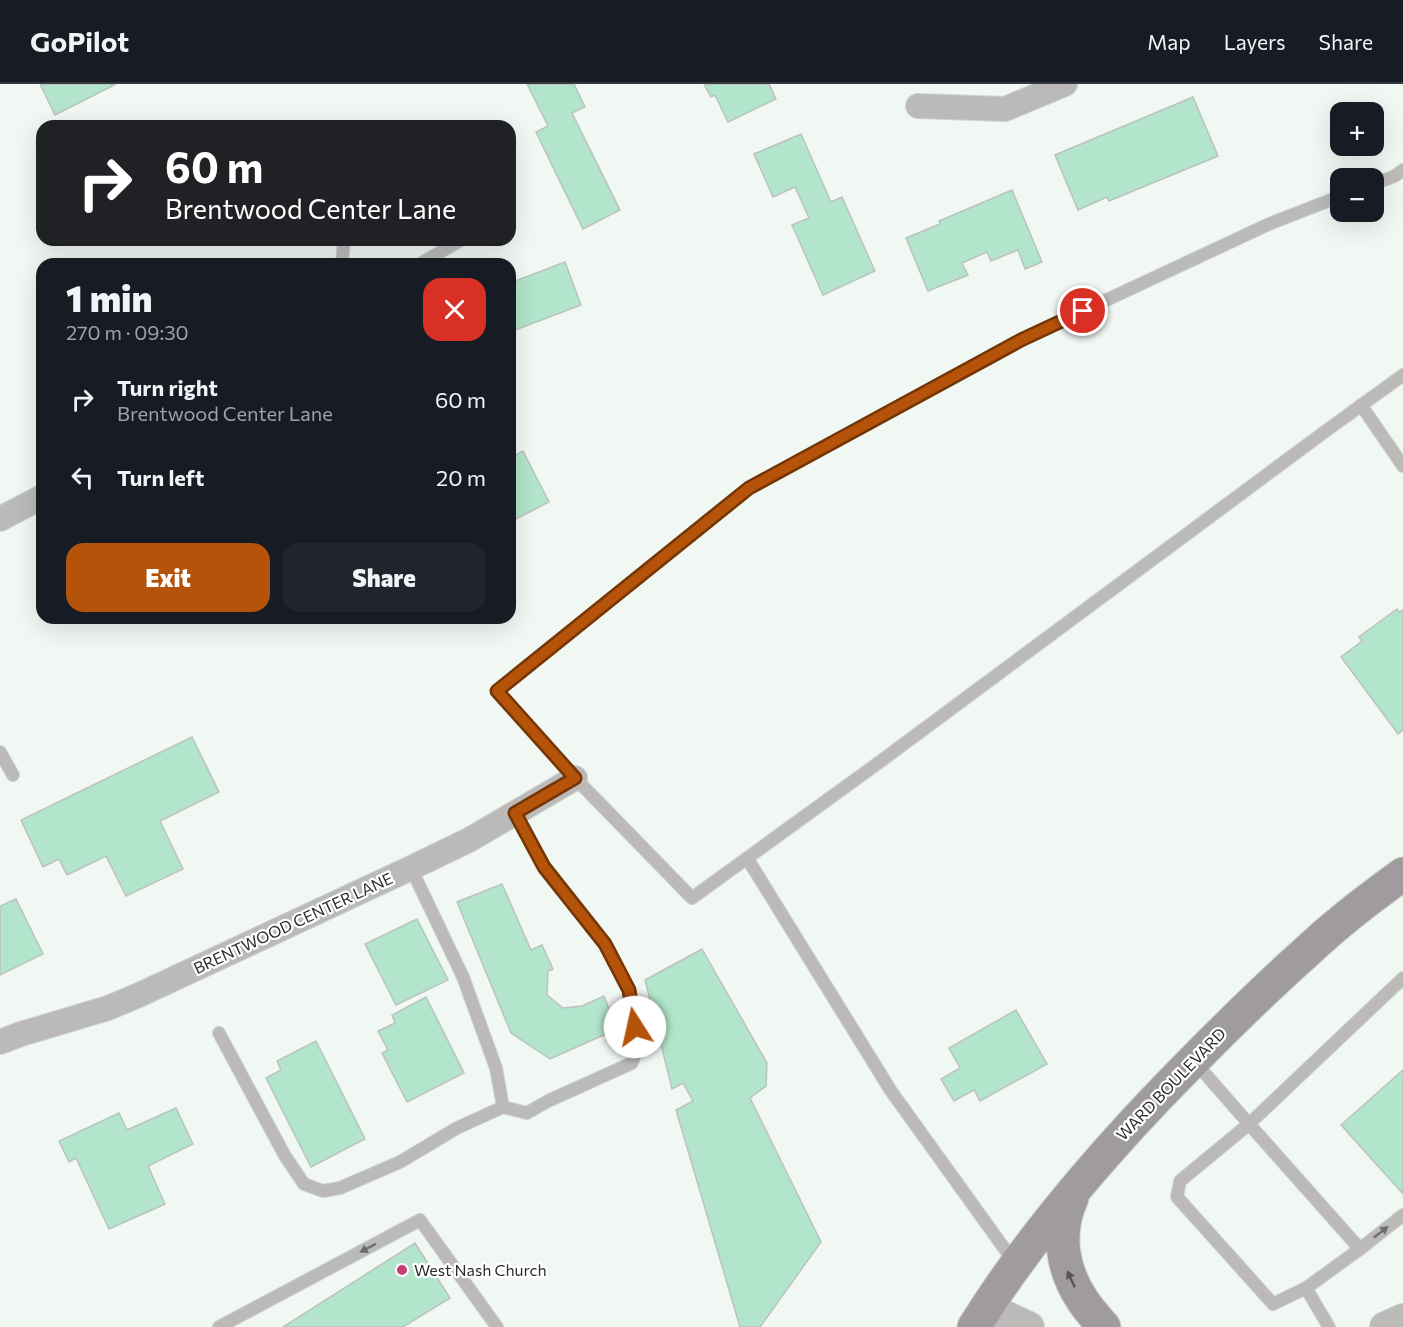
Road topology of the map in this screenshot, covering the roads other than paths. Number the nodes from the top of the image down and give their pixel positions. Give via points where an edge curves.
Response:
1 (1065, 84) edge
2 (918, 106) dead end
3 (1403, 170) edge
4 (1384, 180) edge
5 (1330, 200) edge
6 (451, 246) edge
7 (430, 258) edge
8 (1403, 375) edge
9 (1361, 405) junction
10 (1403, 466) edge
11 (36, 500) edge
12 (0, 519) edge
13 (0, 753) edge
14 (13, 775) dead end
15 (575, 778) junction
16 (515, 813) junction
17 (747, 858) junction
18 (411, 868) junction
19 (1403, 874) edge
20 (1403, 978) edge
21 (219, 1033) dead end
22 (0, 1042) edge
23 (1193, 1060) junction
24 (503, 1107) junction
25 (1249, 1124) junction
26 (1079, 1184) junction
27 (1403, 1215) edge
28 (1360, 1249) junction
29 (1016, 1265) junction
30 (1306, 1288) junction
31 (980, 1317) edge
32 (1403, 1319) edge
33 (219, 1327) edge
34 (497, 1327) edge
35 (1029, 1327) edge
36 (1104, 1327) edge
37 (1329, 1327) edge
38 (1385, 1327) edge

1 - 2 street via 1005,109
3 - 4 lane
5 - 15 lane via 1269,224 1021,340 749,488 497,691
6 - 7 lane
8 - 9 lane
9 - 10 lane
9 - 17 lane
11 - 12 street
13 - 14 lane
15 - 16 street, BRENTWOOD CENTER LANE
15 - 17 lane via 692,898
16 - 18 street, BRENTWOOD CENTER LANE
16 - 24 lane via 544,867 605,944 629,990 638,1046 632,1063 527,1113
17 - 29 lane via 891,1091
18 - 22 street, BRENTWOOD CENTER LANE via 139,995
18 - 24 lane via 463,976 496,1068
19 - 23 main road, WARD BOULEVARD via 1338,923
20 - 25 lane
21 - 24 lane via 285,1156 304,1184 323,1191 340,1188 400,1162 457,1128
23 - 25 lane
23 - 26 main road, WARD BOULEVARD
25 - 28 lane
25 - 30 lane via 1180,1180 1177,1197 1273,1304
26 - 29 main road, WARD BOULEVARD
36 -> 26 main road via 1073,1285 1063,1251 1066,1210
28 -> 27 lane
28 - 30 lane
29 - 31 main road, WARD BOULEVARD
30 - 37 lane
31 - 35 street
32 - 38 street
34 -> 33 lane via 420,1220

